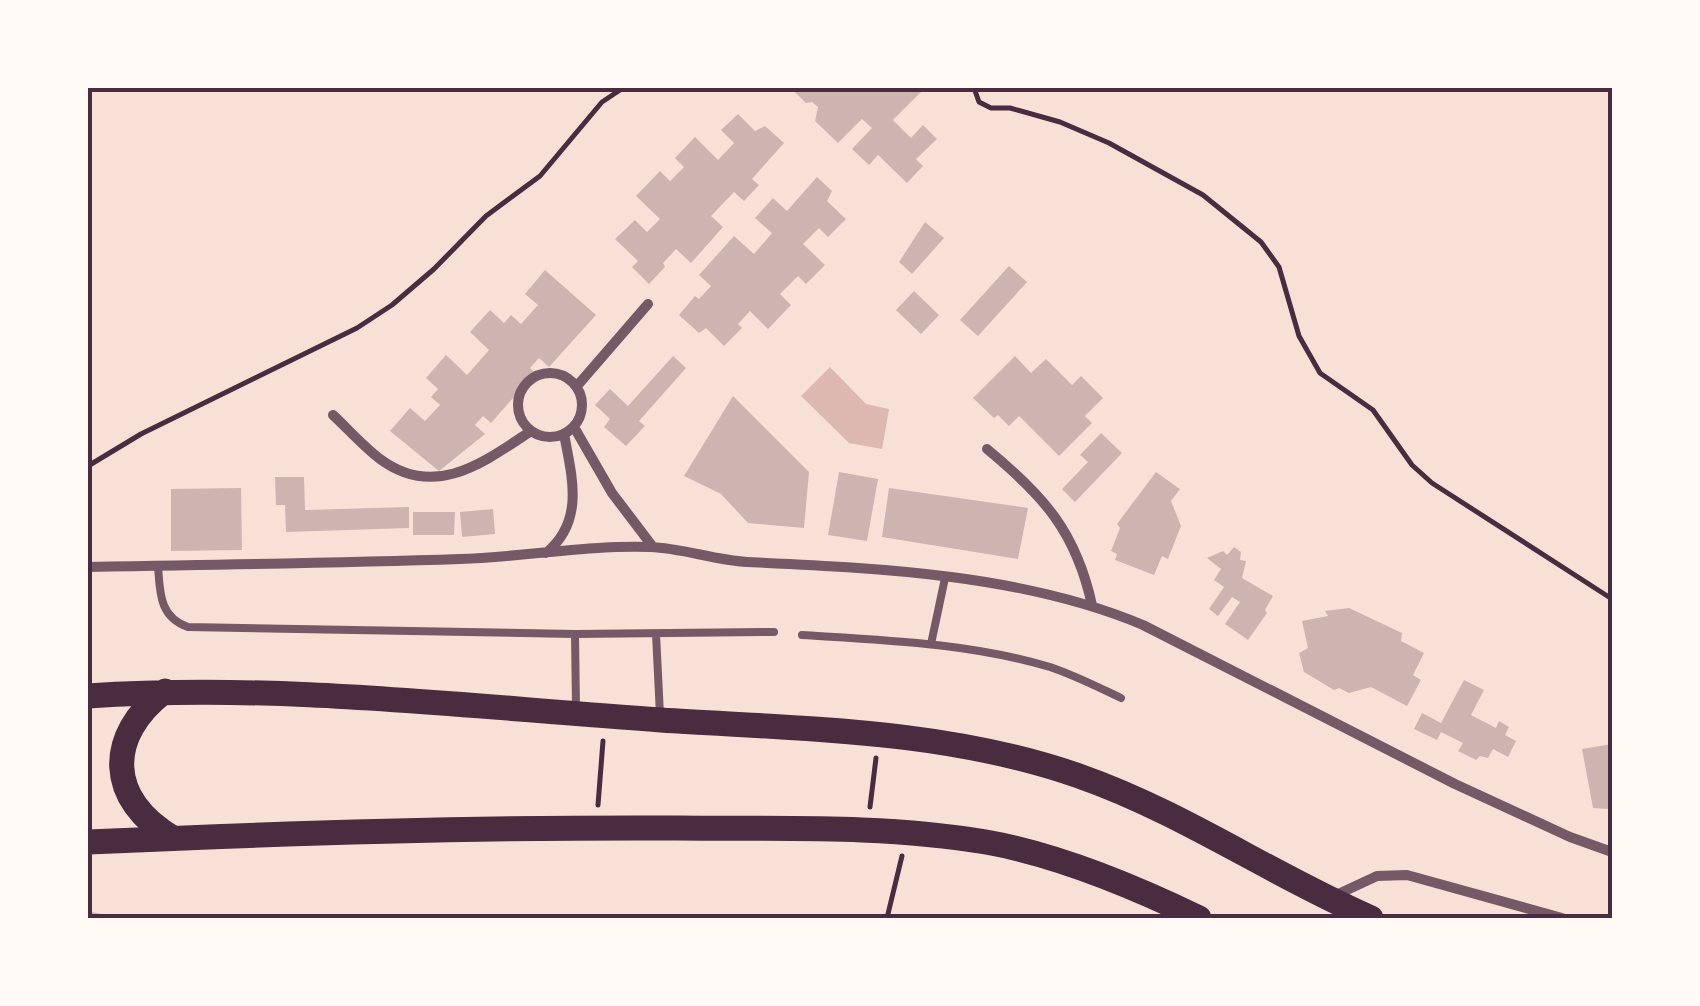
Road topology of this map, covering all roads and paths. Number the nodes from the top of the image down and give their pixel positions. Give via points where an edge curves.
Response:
1 (623, 88) edge
2 (974, 88) edge
3 (648, 304) dead end
4 (577, 386) junction
5 (333, 415) dead end
6 (569, 430) junction
7 (531, 431) junction
8 (988, 449) dead end
9 (88, 466) edge
10 (653, 547) junction
11 (545, 553) junction
12 (158, 566) junction
13 (88, 567) edge
14 (945, 578) junction
15 (1612, 600) edge
16 (1092, 605) junction
17 (774, 632) dead end
18 (576, 634) junction
19 (656, 634) junction
20 (802, 635) dead end
21 (931, 644) junction
22 (164, 691) junction
23 (88, 696) edge
24 (1121, 698) dead end
25 (576, 712) junction
26 (605, 715) junction
27 (660, 720) junction
28 (878, 735) junction
29 (597, 828) junction
30 (868, 830) junction
31 (908, 834) junction
32 (173, 838) junction
33 (88, 842) edge
34 (1612, 852) edge
35 (1329, 900) junction
36 (887, 918) edge
37 (1200, 918) edge
38 (1371, 918) edge
39 (1562, 918) edge

1 - 9 path via 602,102 540,176 486,216 392,304
2 - 15 path via 979,102 991,108 1060,122 1203,195 1261,242 1280,267 1299,336 1320,373 1373,410 1412,465
3 - 4 street
4 - 6 street via 581,415
4 - 7 street via 550,372 522,388 521,419
5 - 7 street via 380,460 425,476 472,469
6 - 7 street via 547,437
6 - 10 street
6 - 11 street via 572,511
8 - 16 street via 1057,516
10 - 11 street
10 - 14 street via 730,561
11 - 12 street
12 - 13 street
12 - 18 lane via 165,611 188,627
14 - 16 street
14 - 21 lane
16 - 34 street via 1456,784
17 - 19 lane
18 - 19 lane
18 - 25 lane
19 - 27 lane
20 - 21 lane
21 - 24 lane via 1046,666
22 - 23 main road
22 - 25 main road via 374,696
22 - 32 main road via 128,728 122,781 150,825
25 - 26 main road
26 - 27 main road
26 - 29 path
27 - 28 main road
28 - 30 path
28 - 35 main road via 972,747 1078,775 1182,821
29 - 30 main road
29 - 32 main road
30 - 31 main road
31 - 36 path
31 - 37 main road via 987,842 1043,857
32 - 33 main road
35 - 38 main road
35 - 39 street via 1362,880 1407,875

